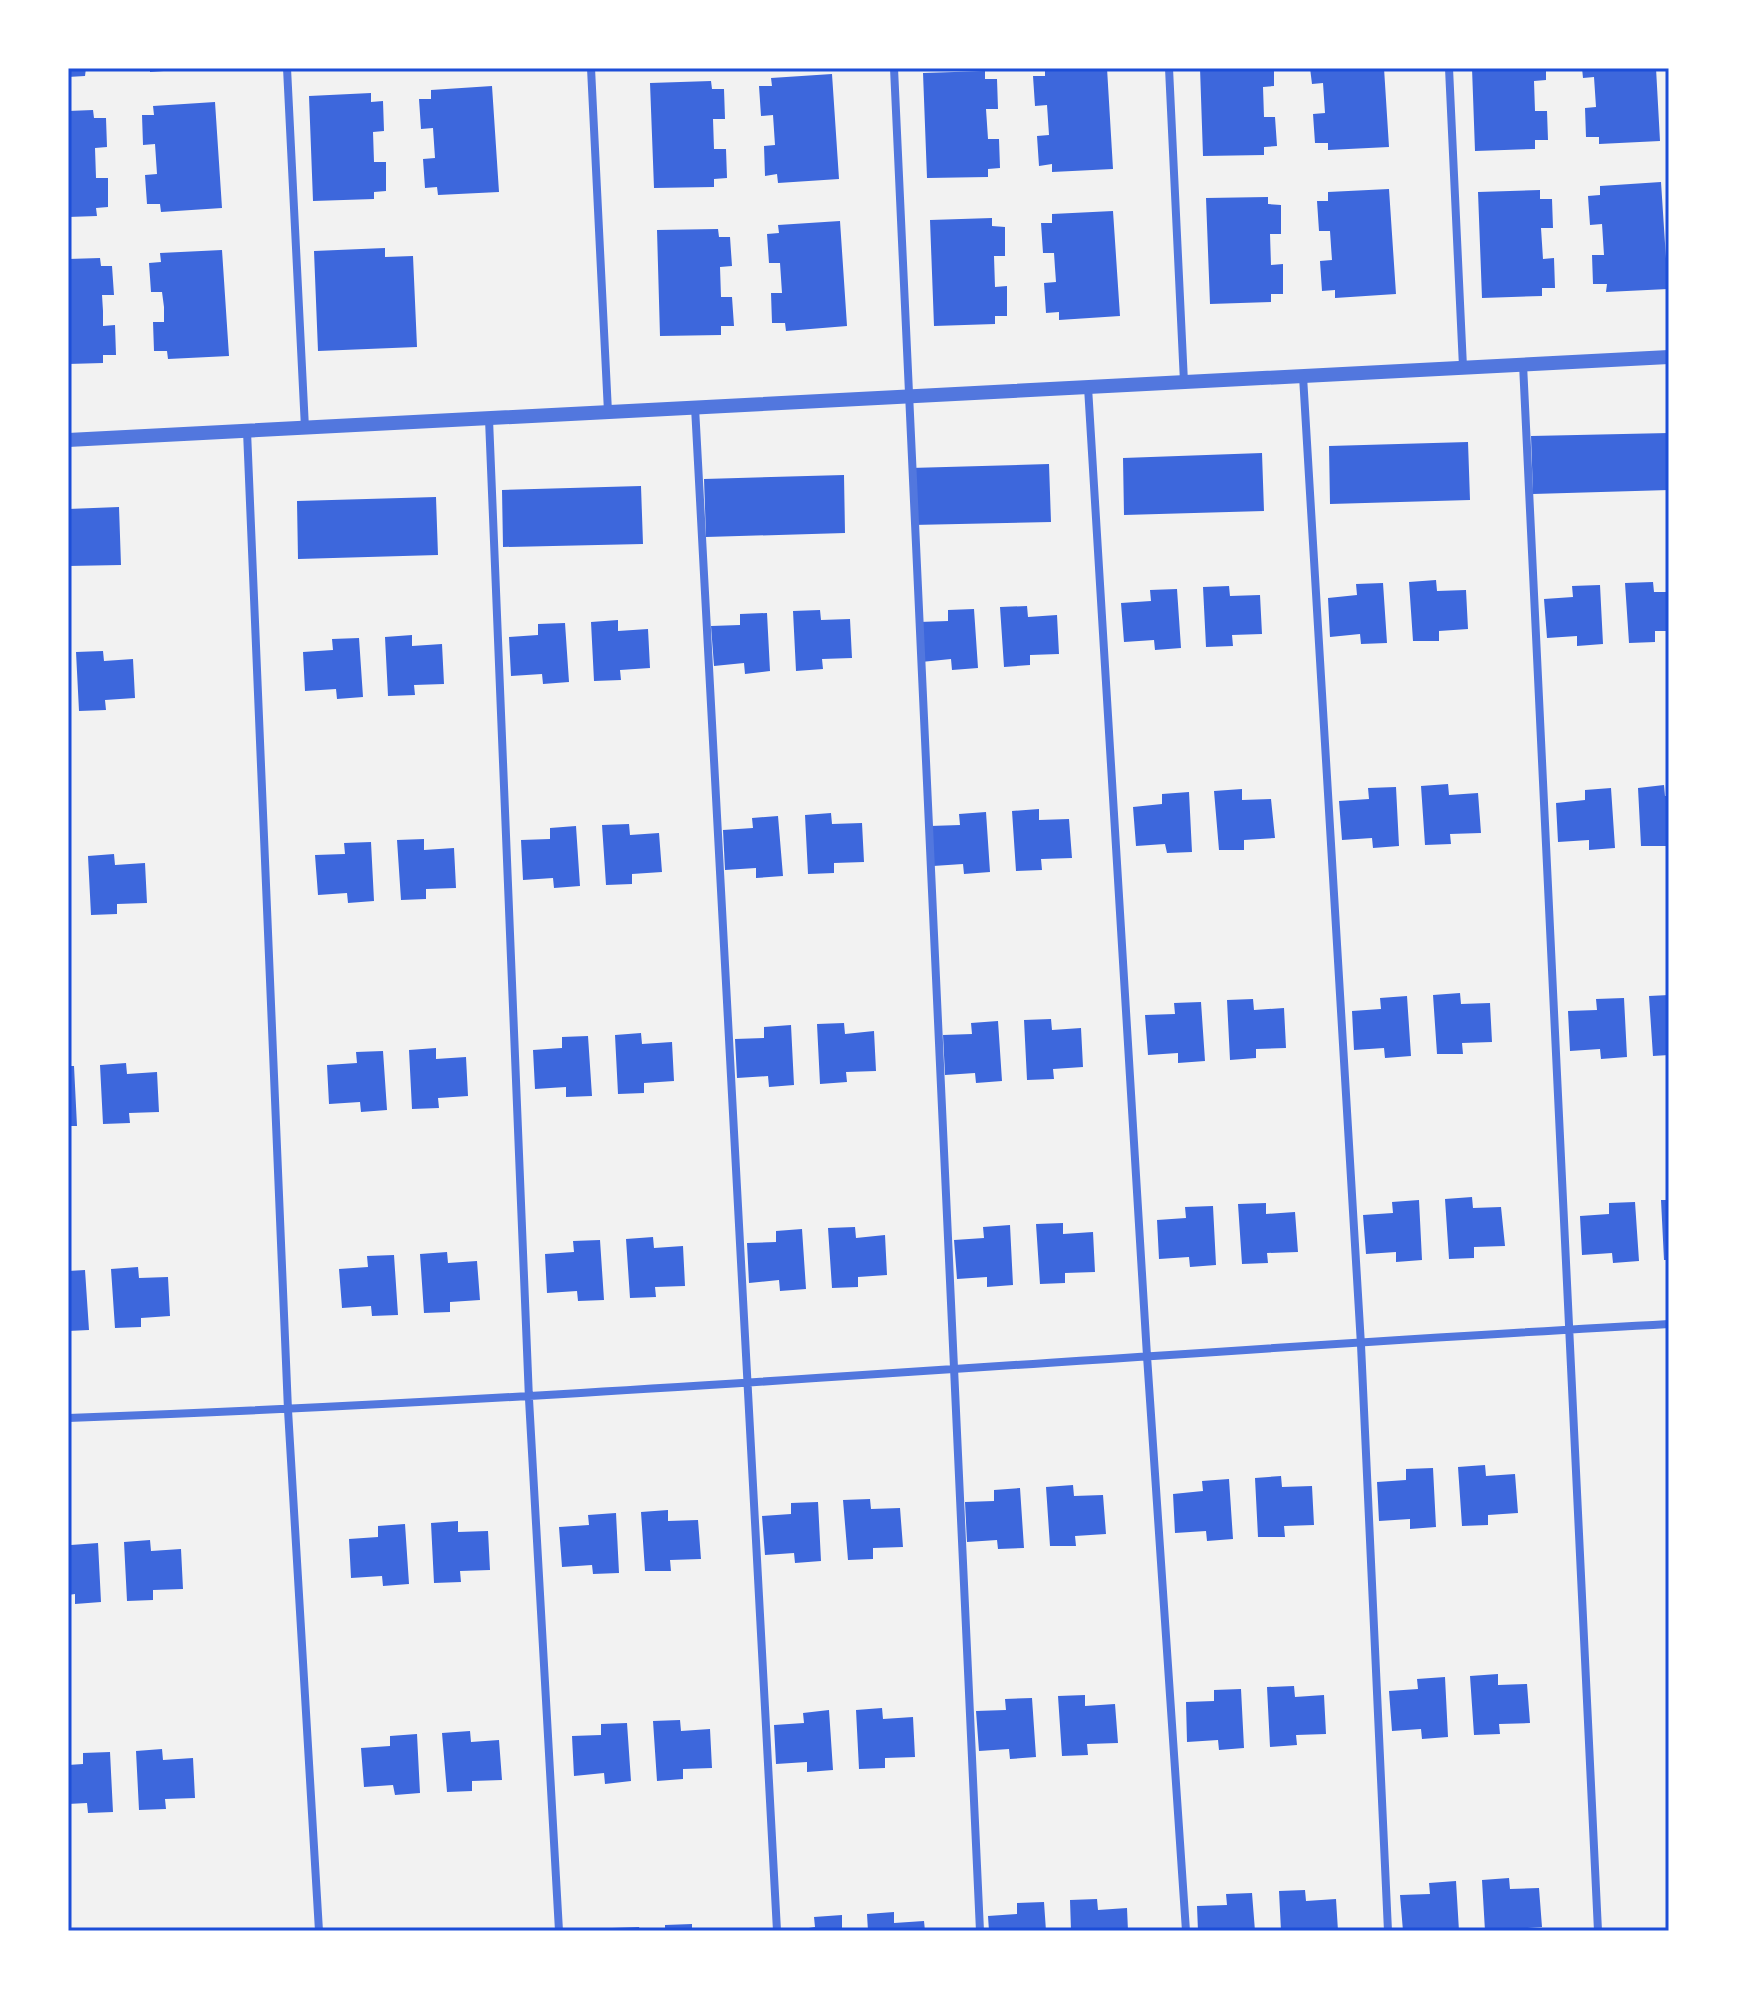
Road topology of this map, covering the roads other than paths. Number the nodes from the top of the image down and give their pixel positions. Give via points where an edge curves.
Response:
1 (287, 68) edge
2 (591, 68) edge
3 (894, 68) edge
4 (1169, 68) edge
5 (1449, 68) edge
6 (1669, 357) edge
7 (1523, 364) junction
8 (1463, 367) junction
9 (1303, 376) junction
10 (1184, 382) junction
11 (1088, 387) junction
12 (910, 396) junction
13 (695, 407) junction
14 (608, 412) junction
15 (489, 419) junction
16 (305, 428) junction
17 (247, 431) junction
18 (68, 440) edge
19 (1669, 1324) edge
20 (1571, 1329) junction
21 (1361, 1345) junction
22 (1147, 1356) junction
23 (954, 1367) junction
24 (750, 1385) junction
25 (529, 1399) junction
26 (288, 1410) junction
27 (68, 1418) edge
28 (319, 1931) edge
29 (559, 1931) edge
30 (777, 1931) edge
31 (980, 1931) edge
32 (1186, 1931) edge
33 (1388, 1931) edge
34 (1598, 1931) edge

1 - 16 street
2 - 14 street
3 - 12 street
4 - 10 street
5 - 8 street
6 - 7 street
7 - 8 street
7 - 20 street
8 - 9 street
9 - 10 street
9 - 21 street
10 - 11 street
11 - 12 street
11 - 22 street
12 - 13 street
12 - 23 street
13 - 14 street
13 - 24 street
14 - 15 street
15 - 16 street
15 - 25 street
16 - 17 street
17 - 18 street
17 - 26 street
19 - 20 street
20 - 21 street
20 - 34 street
21 - 22 street
21 - 33 street
22 - 23 street
22 - 32 street
23 - 24 street
23 - 31 street
24 - 25 street
24 - 30 street
25 - 26 street
25 - 29 street
26 - 27 street
26 - 28 street

